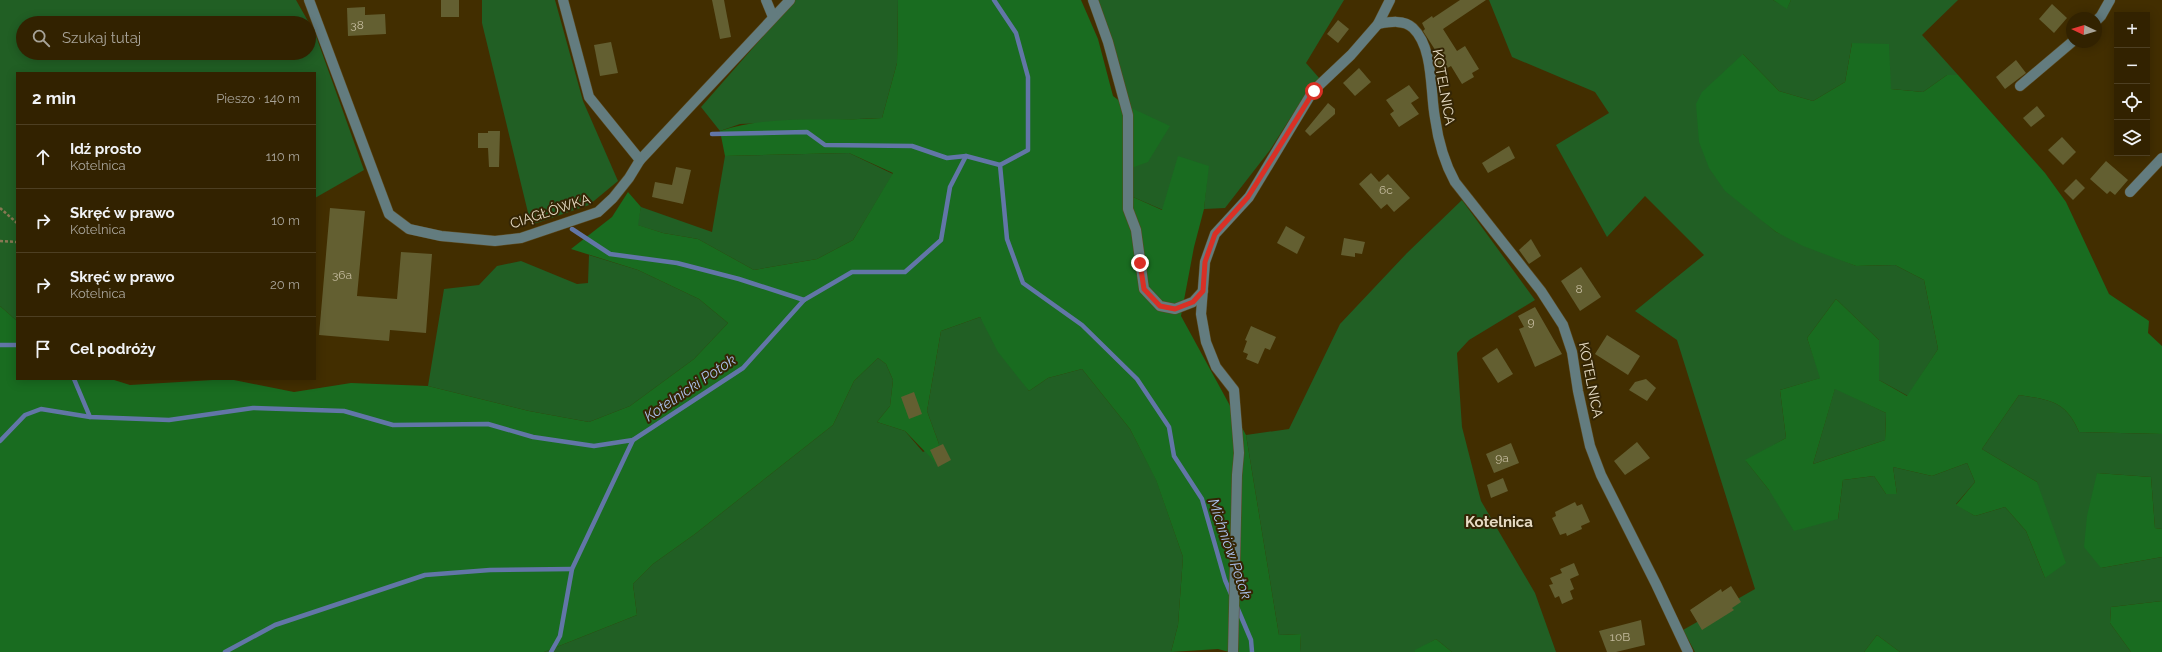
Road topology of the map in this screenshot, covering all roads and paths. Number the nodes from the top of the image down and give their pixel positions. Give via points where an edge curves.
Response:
1 (309, 0) edge
2 (563, 0) edge
3 (766, 0) edge
4 (790, 0) edge
5 (1093, 0) edge
6 (1390, 0) edge
7 (2110, 0) edge
8 (2102, 14) edge
9 (315, 16) edge
10 (773, 17) junction
11 (316, 19) edge
12 (1378, 24) junction
13 (2066, 47) edge
14 (2020, 86) dead end
15 (2162, 158) edge
16 (640, 160) junction
17 (2130, 192) dead end
18 (0, 208) edge
19 (16, 222) edge
20 (0, 241) edge
21 (16, 242) edge
22 (1203, 291) junction
23 (1233, 652) edge
24 (1688, 652) edge

1 - 9 street, CIĄGŁÓWKA
2 - 16 street via 589,97
3 - 10 street
4 - 10 street, CIĄGŁÓWKA
5 - 22 street via 1108,42 1128,116 1128,209 1136,230 1144,289 1160,306 1175,309 1193,302
6 - 12 street
7 - 8 street
10 - 16 street, CIĄGŁÓWKA
11 - 16 street, CIĄGŁÓWKA via 388,214 409,229 472,240 522,238 598,212 613,198
12 - 22 street via 1314,91 1248,197 1215,234 1205,262
12 - 24 street, KOTELNICA via 1408,24 1420,38 1428,59 1435,118 1448,169 1455,182 1541,292 1563,325 1572,352 1590,446 1601,475
13 - 14 street
15 - 17 street
18 - 19 path
20 - 21 path
22 - 23 street via 1201,314 1206,342 1216,367 1234,390 1238,445

